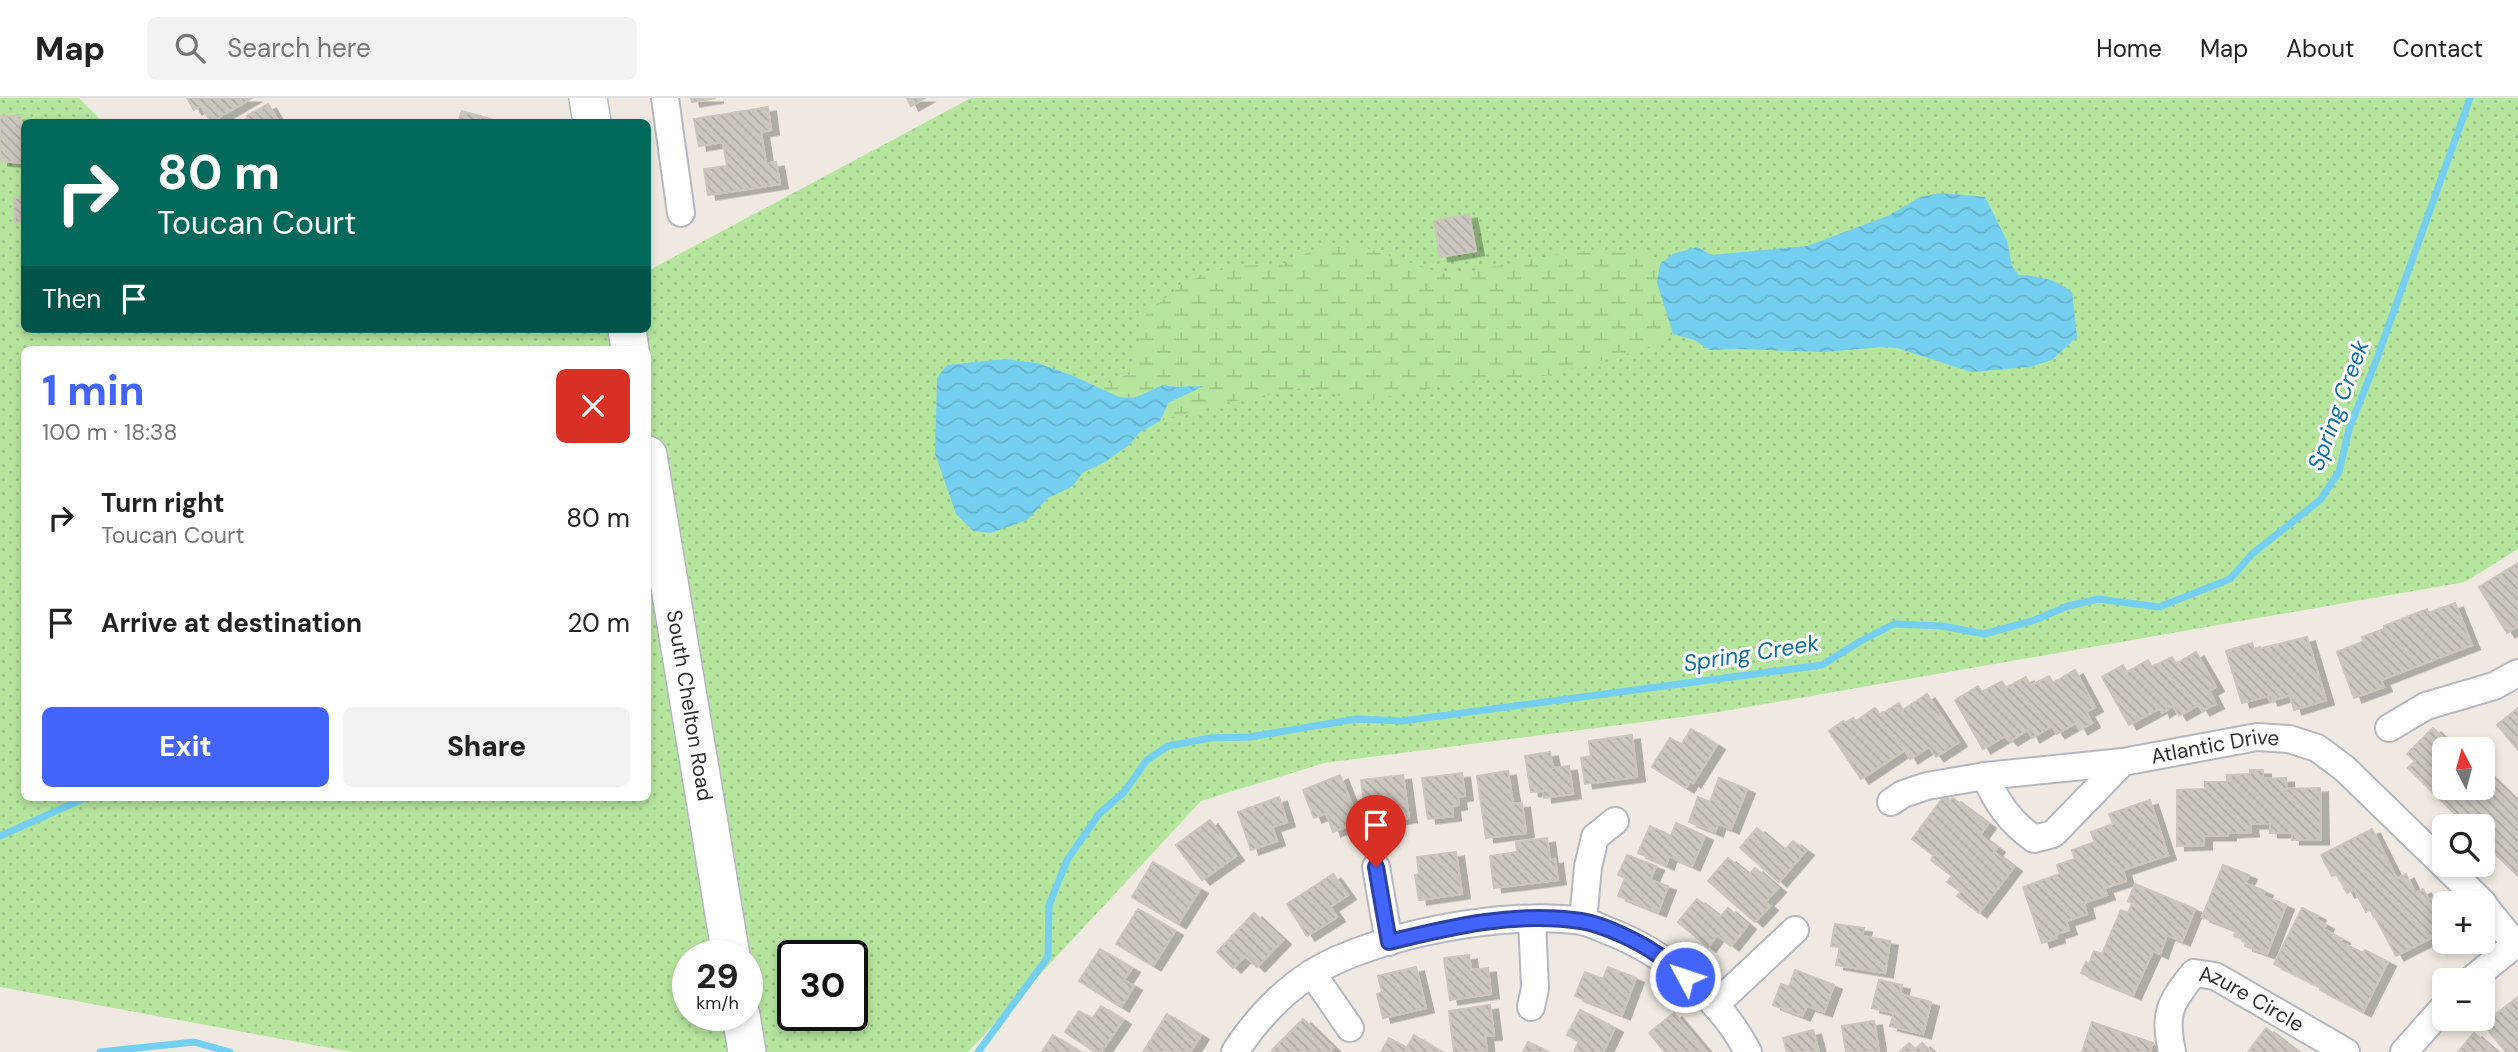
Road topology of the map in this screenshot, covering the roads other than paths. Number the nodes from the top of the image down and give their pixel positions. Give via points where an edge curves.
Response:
1 (588, 98) edge
2 (665, 98) edge
3 (592, 119) edge
4 (681, 213) dead end
5 (651, 473) edge
6 (2518, 673) edge
7 (2389, 728) dead end
8 (2123, 762) junction
9 (1985, 776) junction
10 (1891, 802) dead end
11 (1615, 821) dead end
12 (1376, 867) dead end
13 (2471, 891) edge
14 (2495, 918) edge
15 (1532, 919) junction
16 (1583, 921) junction
17 (1795, 930) dead end
18 (728, 940) edge
19 (1389, 942) junction
20 (2516, 943) edge
21 (2486, 968) edge
22 (1312, 973) junction
23 (1715, 1005) junction
24 (1531, 1007) dead end
25 (2432, 1021) edge
26 (1350, 1028) dead end
27 (744, 1031) edge
28 (747, 1052) edge
29 (1234, 1052) edge
30 (1748, 1052) edge
31 (2172, 1052) edge
32 (2346, 1052) edge
33 (2404, 1052) edge

1 - 3 main road
2 - 4 street
5 - 18 main road, South Chelton Road
6 - 7 street via 2494,687 2426,706
8 - 9 street, Atlantic Drive
8 - 9 street via 2053,834 2034,839 1999,806
8 - 13 street, Atlantic Drive via 2257,737 2289,739 2317,748 2344,768
9 - 10 street, Atlantic Drive via 1927,786
11 - 16 street via 1595,837
12 - 19 street
14 - 20 street, Atlantic Drive
15 - 16 street
15 - 19 street via 1444,929
15 - 24 street via 1535,988
16 - 23 street via 1656,953
17 - 23 street
19 - 22 street via 1346,955
20 - 21 street
22 - 26 street
22 - 29 street via 1283,994
23 - 30 street
25 - 33 street
27 - 28 main road
31 - 32 street, Azure Circle via 2166,1025 2175,996 2194,973 2215,976

